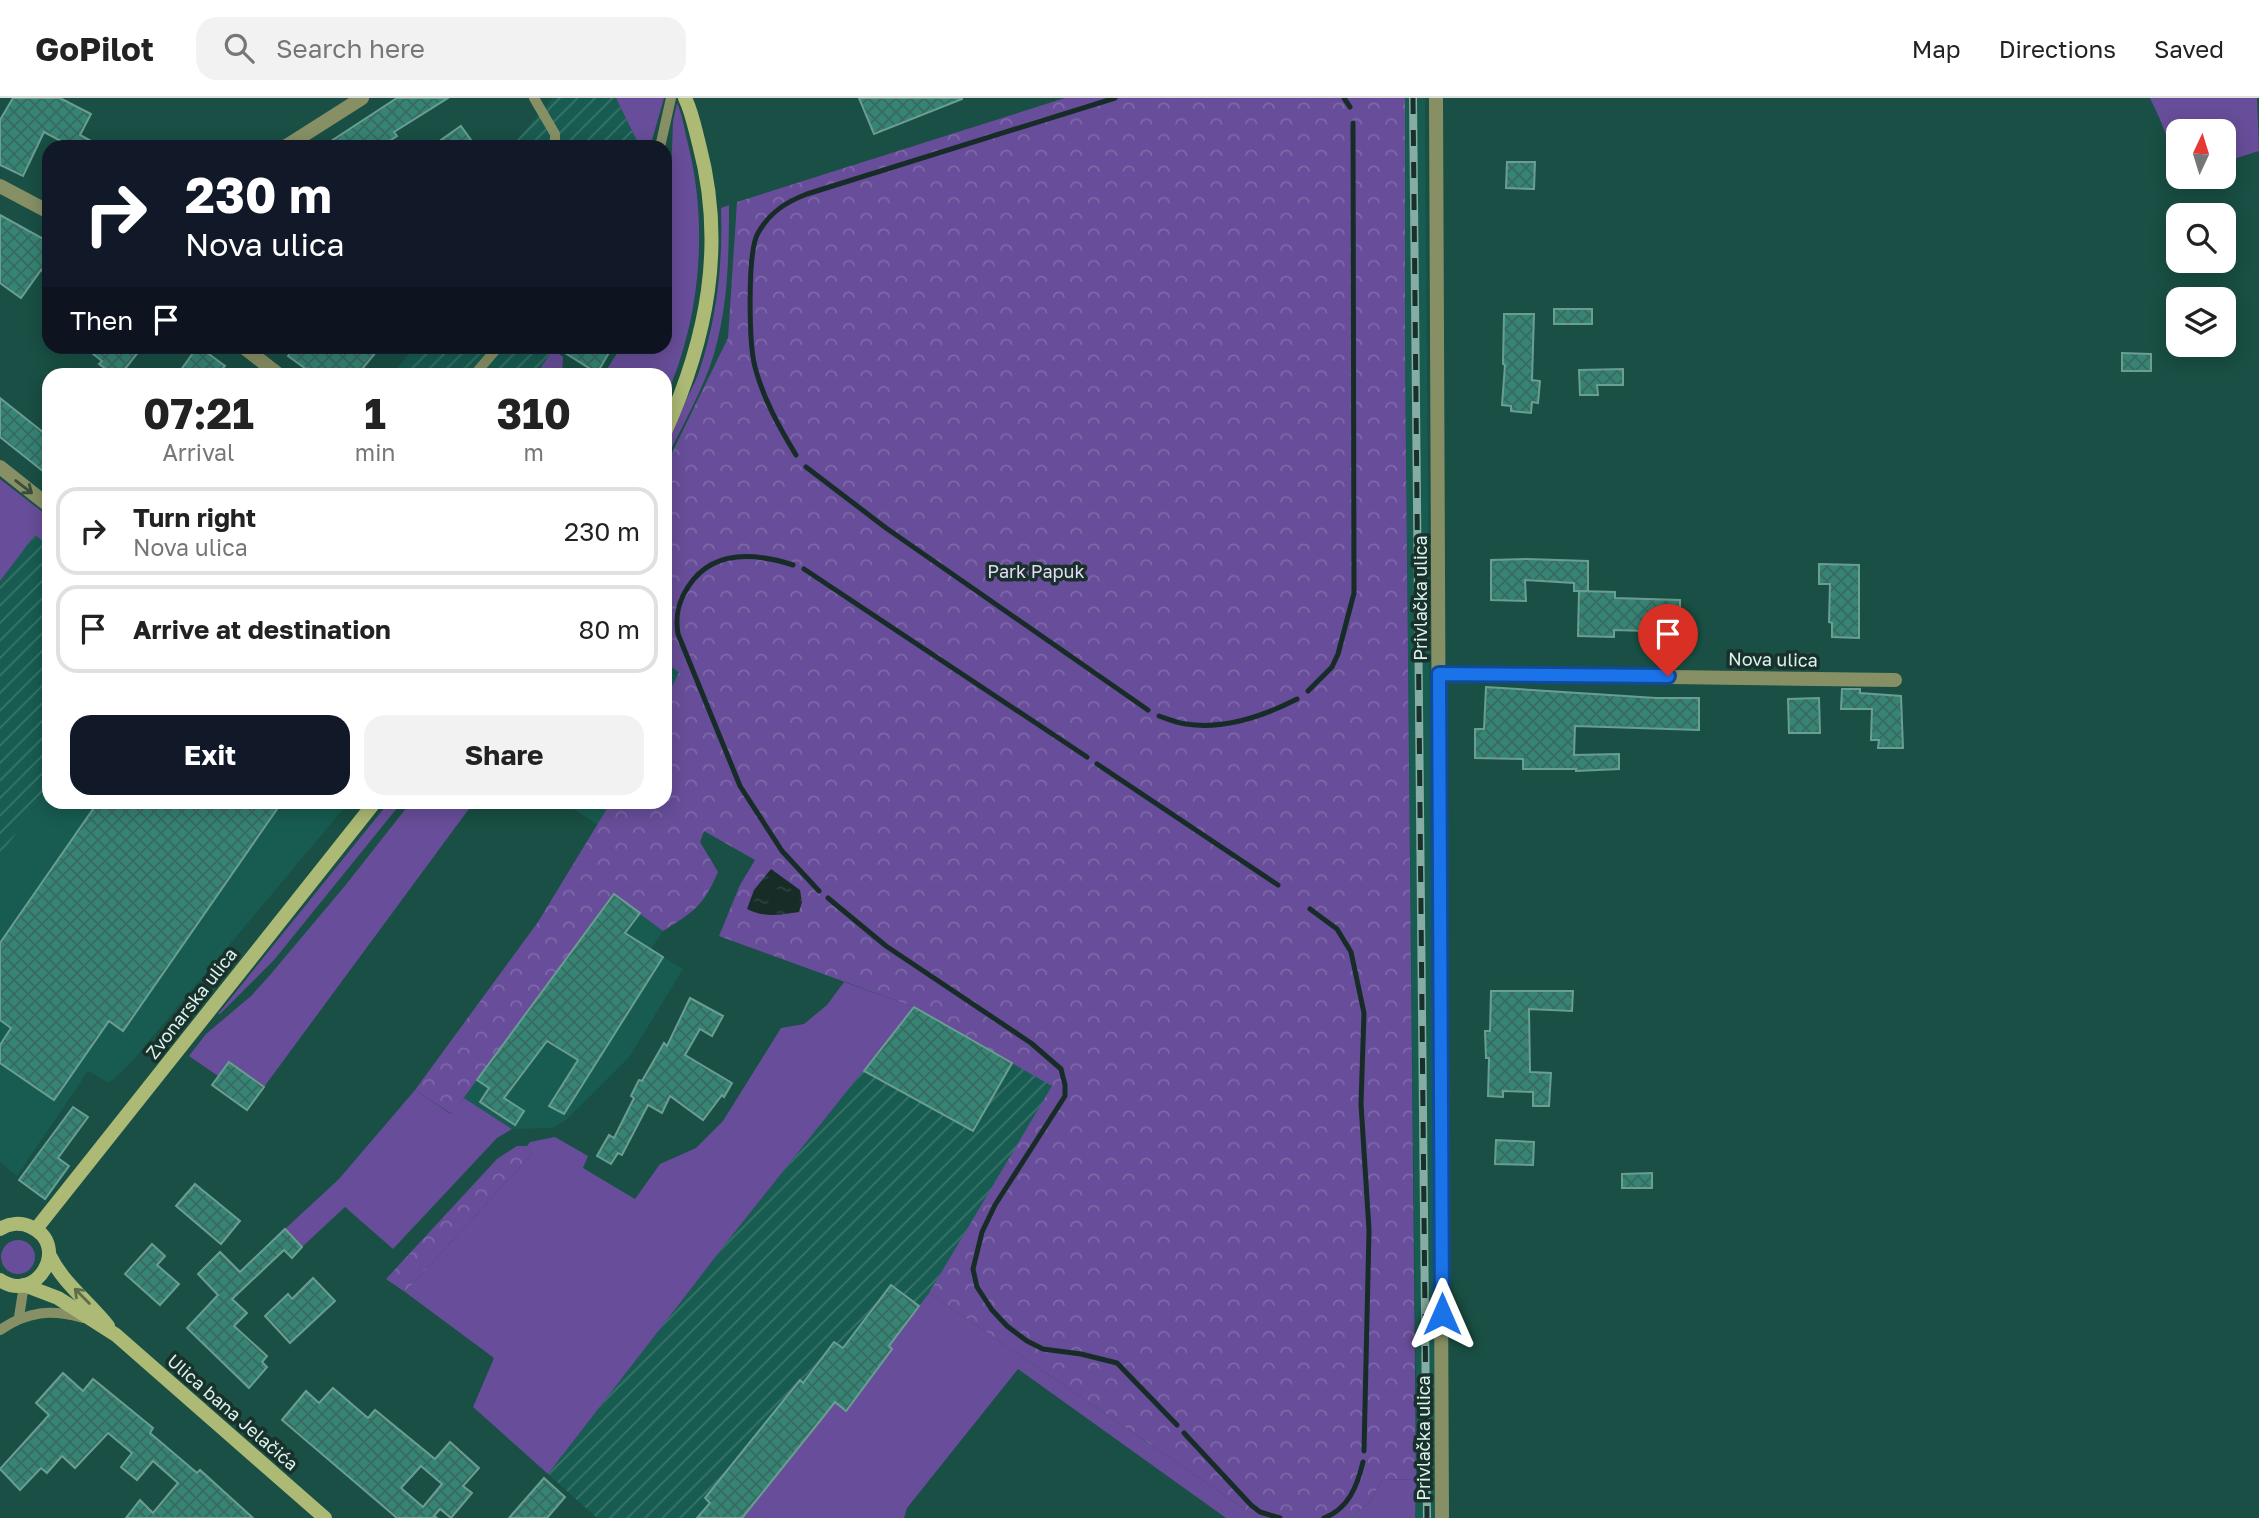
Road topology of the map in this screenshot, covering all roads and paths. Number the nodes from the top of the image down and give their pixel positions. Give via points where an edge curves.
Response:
1 (362, 98) edge
2 (534, 98) edge
3 (671, 98) edge
4 (685, 98) edge
5 (1436, 98) edge
6 (296, 140) edge
7 (555, 140) edge
8 (662, 140) edge
9 (0, 186) edge
10 (42, 208) edge
11 (252, 354) edge
12 (492, 354) edge
13 (270, 368) edge
14 (480, 368) edge
15 (672, 414) edge
16 (0, 467) edge
17 (42, 500) edge
18 (1439, 674) junction
19 (1895, 680) dead end
20 (369, 809) edge
21 (0, 1217) edge
22 (15, 1223) junction
23 (36, 1229) junction
24 (0, 1230) edge
25 (50, 1256) junction
26 (0, 1280) edge
27 (19, 1286) junction
28 (0, 1291) edge
29 (19, 1317) junction
30 (93, 1321) junction
31 (0, 1330) edge
32 (116, 1335) junction
33 (325, 1518) edge
34 (1443, 1518) edge

1 - 6 street
2 - 7 lane
3 - 8 lane
4 - 15 main road via 703,158 713,253 696,353
5 - 18 street, Privlačka ulica
9 - 10 street
11 - 13 street
12 - 14 lane
16 -> 17 street
18 - 19 street, Nova ulica
18 - 34 street, Privlačka ulica
20 - 23 main road, Zvonarska ulica
21 - 22 main road
22 - 23 main road
22 - 24 main road
23 - 25 main road, Ulica bana Jelačića
25 - 27 main road via 42,1275
32 -> 25 main road, Ulica bana Jelačića via 58,1272
26 - 27 main road, Ulica bana Jelačića
27 - 28 main road
27 - 29 lane
27 - 30 main road, Ulica bana Jelačića via 58,1298
29 - 30 lane via 69,1314
29 - 31 lane
30 - 32 main road, Ulica bana Jelačića
32 - 33 main road, Ulica bana Jelačića

